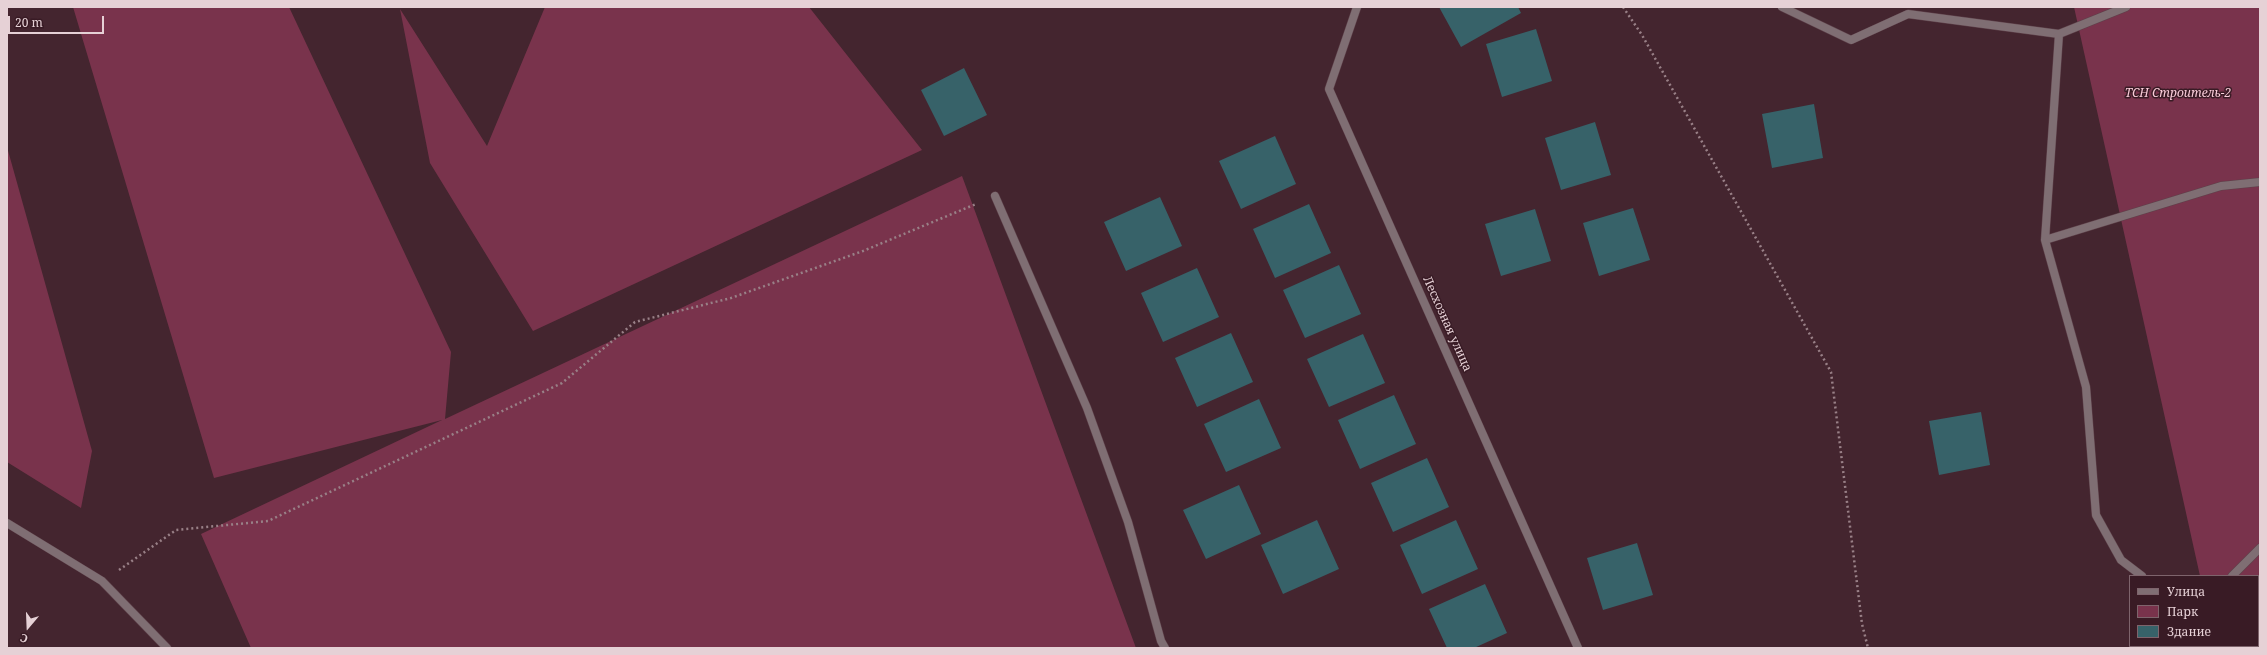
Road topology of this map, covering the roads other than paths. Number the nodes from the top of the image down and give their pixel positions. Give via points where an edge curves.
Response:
1 (1357, 7) edge
2 (1782, 7) edge
3 (2126, 7) edge
4 (2059, 34) junction
5 (2260, 182) edge
6 (995, 196) road end
7 (2045, 240) junction
8 (7, 523) edge
9 (2260, 548) edge
10 (2141, 575) edge
11 (2233, 575) edge
12 (167, 648) edge
13 (1165, 648) edge
14 (1578, 648) edge

1 - 14 street, Лесхозная улица via 1329,88
2 - 4 street via 1851,40 1908,14
3 - 4 street
4 - 7 street
5 - 7 street via 2221,186
6 - 13 street via 1087,408 1128,522
7 - 10 street via 2086,387 2096,515 2121,560
8 - 12 street via 102,581
9 - 11 street

